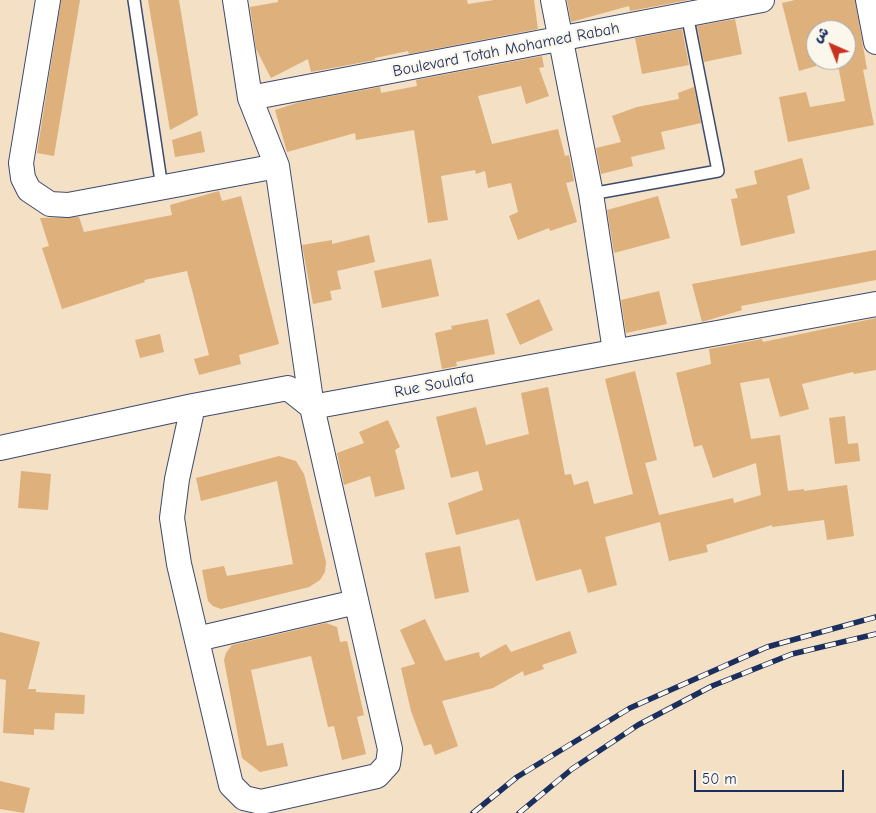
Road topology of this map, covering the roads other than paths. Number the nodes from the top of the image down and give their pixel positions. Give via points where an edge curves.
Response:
1 (48, 0) edge
2 (134, 0) edge
3 (235, 0) edge
4 (553, 0) edge
5 (762, 0) edge
6 (868, 0) edge
7 (687, 14) junction
8 (560, 40) junction
9 (876, 42) edge
10 (250, 98) junction
11 (277, 166) junction
12 (162, 188) junction
13 (591, 194) junction
14 (876, 304) edge
15 (615, 351) junction
16 (193, 406) junction
17 (312, 407) junction
18 (0, 448) edge
19 (356, 602) junction
20 (197, 639) junction

1 - 12 street via 21,163 29,190 50,204 68,205
2 - 12 lane
3 - 10 street
4 - 8 street
5 - 7 street, Boulevard Totah Mohamed Rabah
6 - 9 street
7 - 8 street, Boulevard Totah Mohamed Rabah
7 - 13 lane via 718,171
8 - 10 street, Boulevard Totah Mohamed Rabah
8 - 13 street
10 - 11 street
11 - 12 street
11 - 17 street
13 - 15 street
14 - 15 street, Rue Soulafa
15 - 17 street, Rue Soulafa
16 - 17 street via 288,388
16 - 18 street
16 - 20 street via 172,518
17 - 19 street
19 - 20 street
19 - 20 street via 390,749 388,764 377,776 261,802 244,798 231,785

